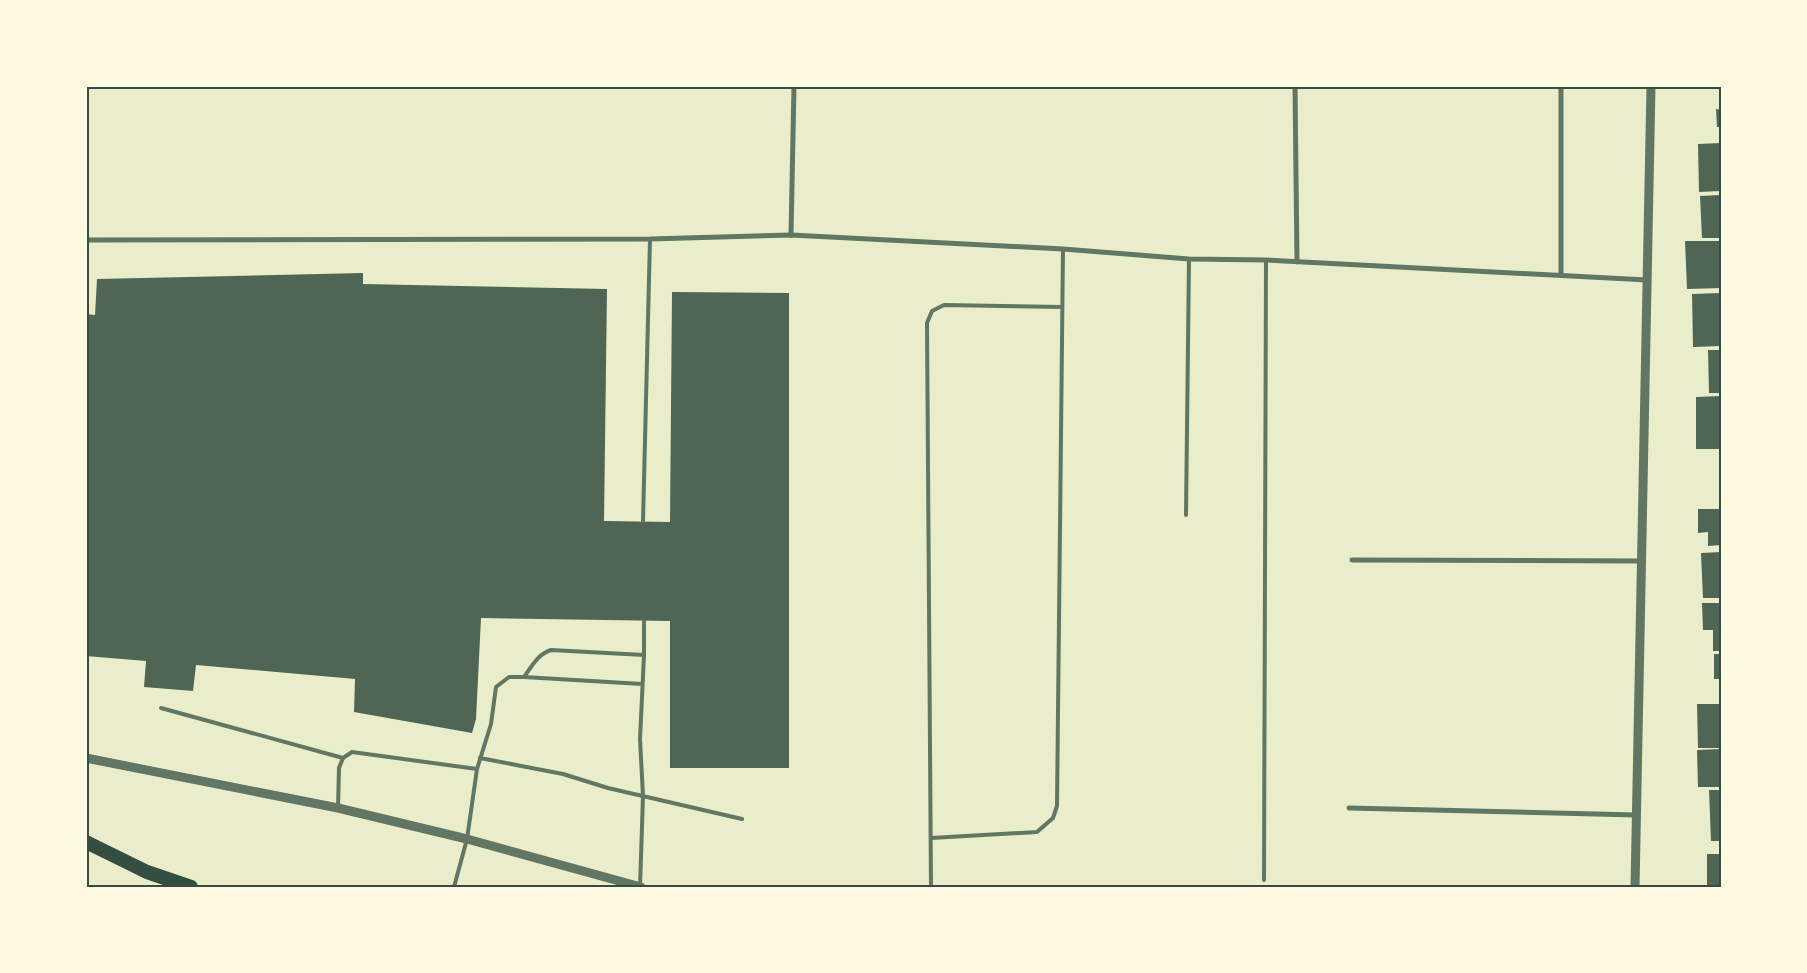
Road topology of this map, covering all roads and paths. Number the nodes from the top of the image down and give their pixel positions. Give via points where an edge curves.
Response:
1 (794, 86) edge
2 (1295, 86) edge
3 (1561, 86) edge
4 (1651, 86) edge
5 (791, 235) junction
6 (650, 239) junction
7 (86, 240) edge
8 (1063, 249) junction
9 (1188, 259) junction
10 (1266, 260) junction
11 (1297, 262) junction
12 (1561, 276) junction
13 (1647, 280) junction
14 (1062, 307) junction
15 (1186, 515) dead end
16 (643, 521) dead end
17 (1352, 560) dead end
18 (1642, 562) junction
19 (644, 621) dead end
20 (644, 655) junction
21 (524, 677) junction
22 (642, 684) junction
23 (161, 708) dead end
24 (86, 758) edge
25 (343, 758) junction
26 (480, 758) junction
27 (477, 769) junction
28 (643, 796) junction
29 (338, 808) junction
30 (1349, 808) dead end
31 (1636, 815) junction
32 (742, 819) dead end
33 (467, 838) junction
34 (931, 838) junction
35 (86, 842) edge
36 (1264, 880) dead end
37 (190, 887) edge
38 (454, 887) edge
39 (641, 887) edge
40 (931, 887) edge
41 (1635, 887) edge

1 - 5 street
2 - 11 street
3 - 12 street
4 - 13 street
5 - 6 street
5 - 8 street
6 - 7 street
6 - 16 lane
8 - 9 street
8 - 14 lane
9 - 10 street
9 - 15 lane
10 - 11 street
10 - 36 lane
11 - 12 street
12 - 13 street
13 - 18 street
14 - 34 lane via 1057,806 1053,818 1036,832
14 - 34 lane via 944,305 932,311 927,323
17 - 18 street
18 - 31 street
19 - 20 lane
20 - 21 lane via 551,650 537,658
20 - 22 lane
21 - 22 lane
21 - 26 lane via 509,677 496,687
22 - 28 lane
23 - 25 lane
24 - 29 street
25 - 27 lane via 352,752
25 - 29 lane via 339,768
26 - 27 lane
26 - 28 lane via 564,774
27 - 33 lane
28 - 32 lane
28 - 39 lane
29 - 33 street
30 - 31 street
31 - 41 street
33 - 38 lane
33 - 39 street
34 - 40 lane
35 - 37 highway via 147,872

